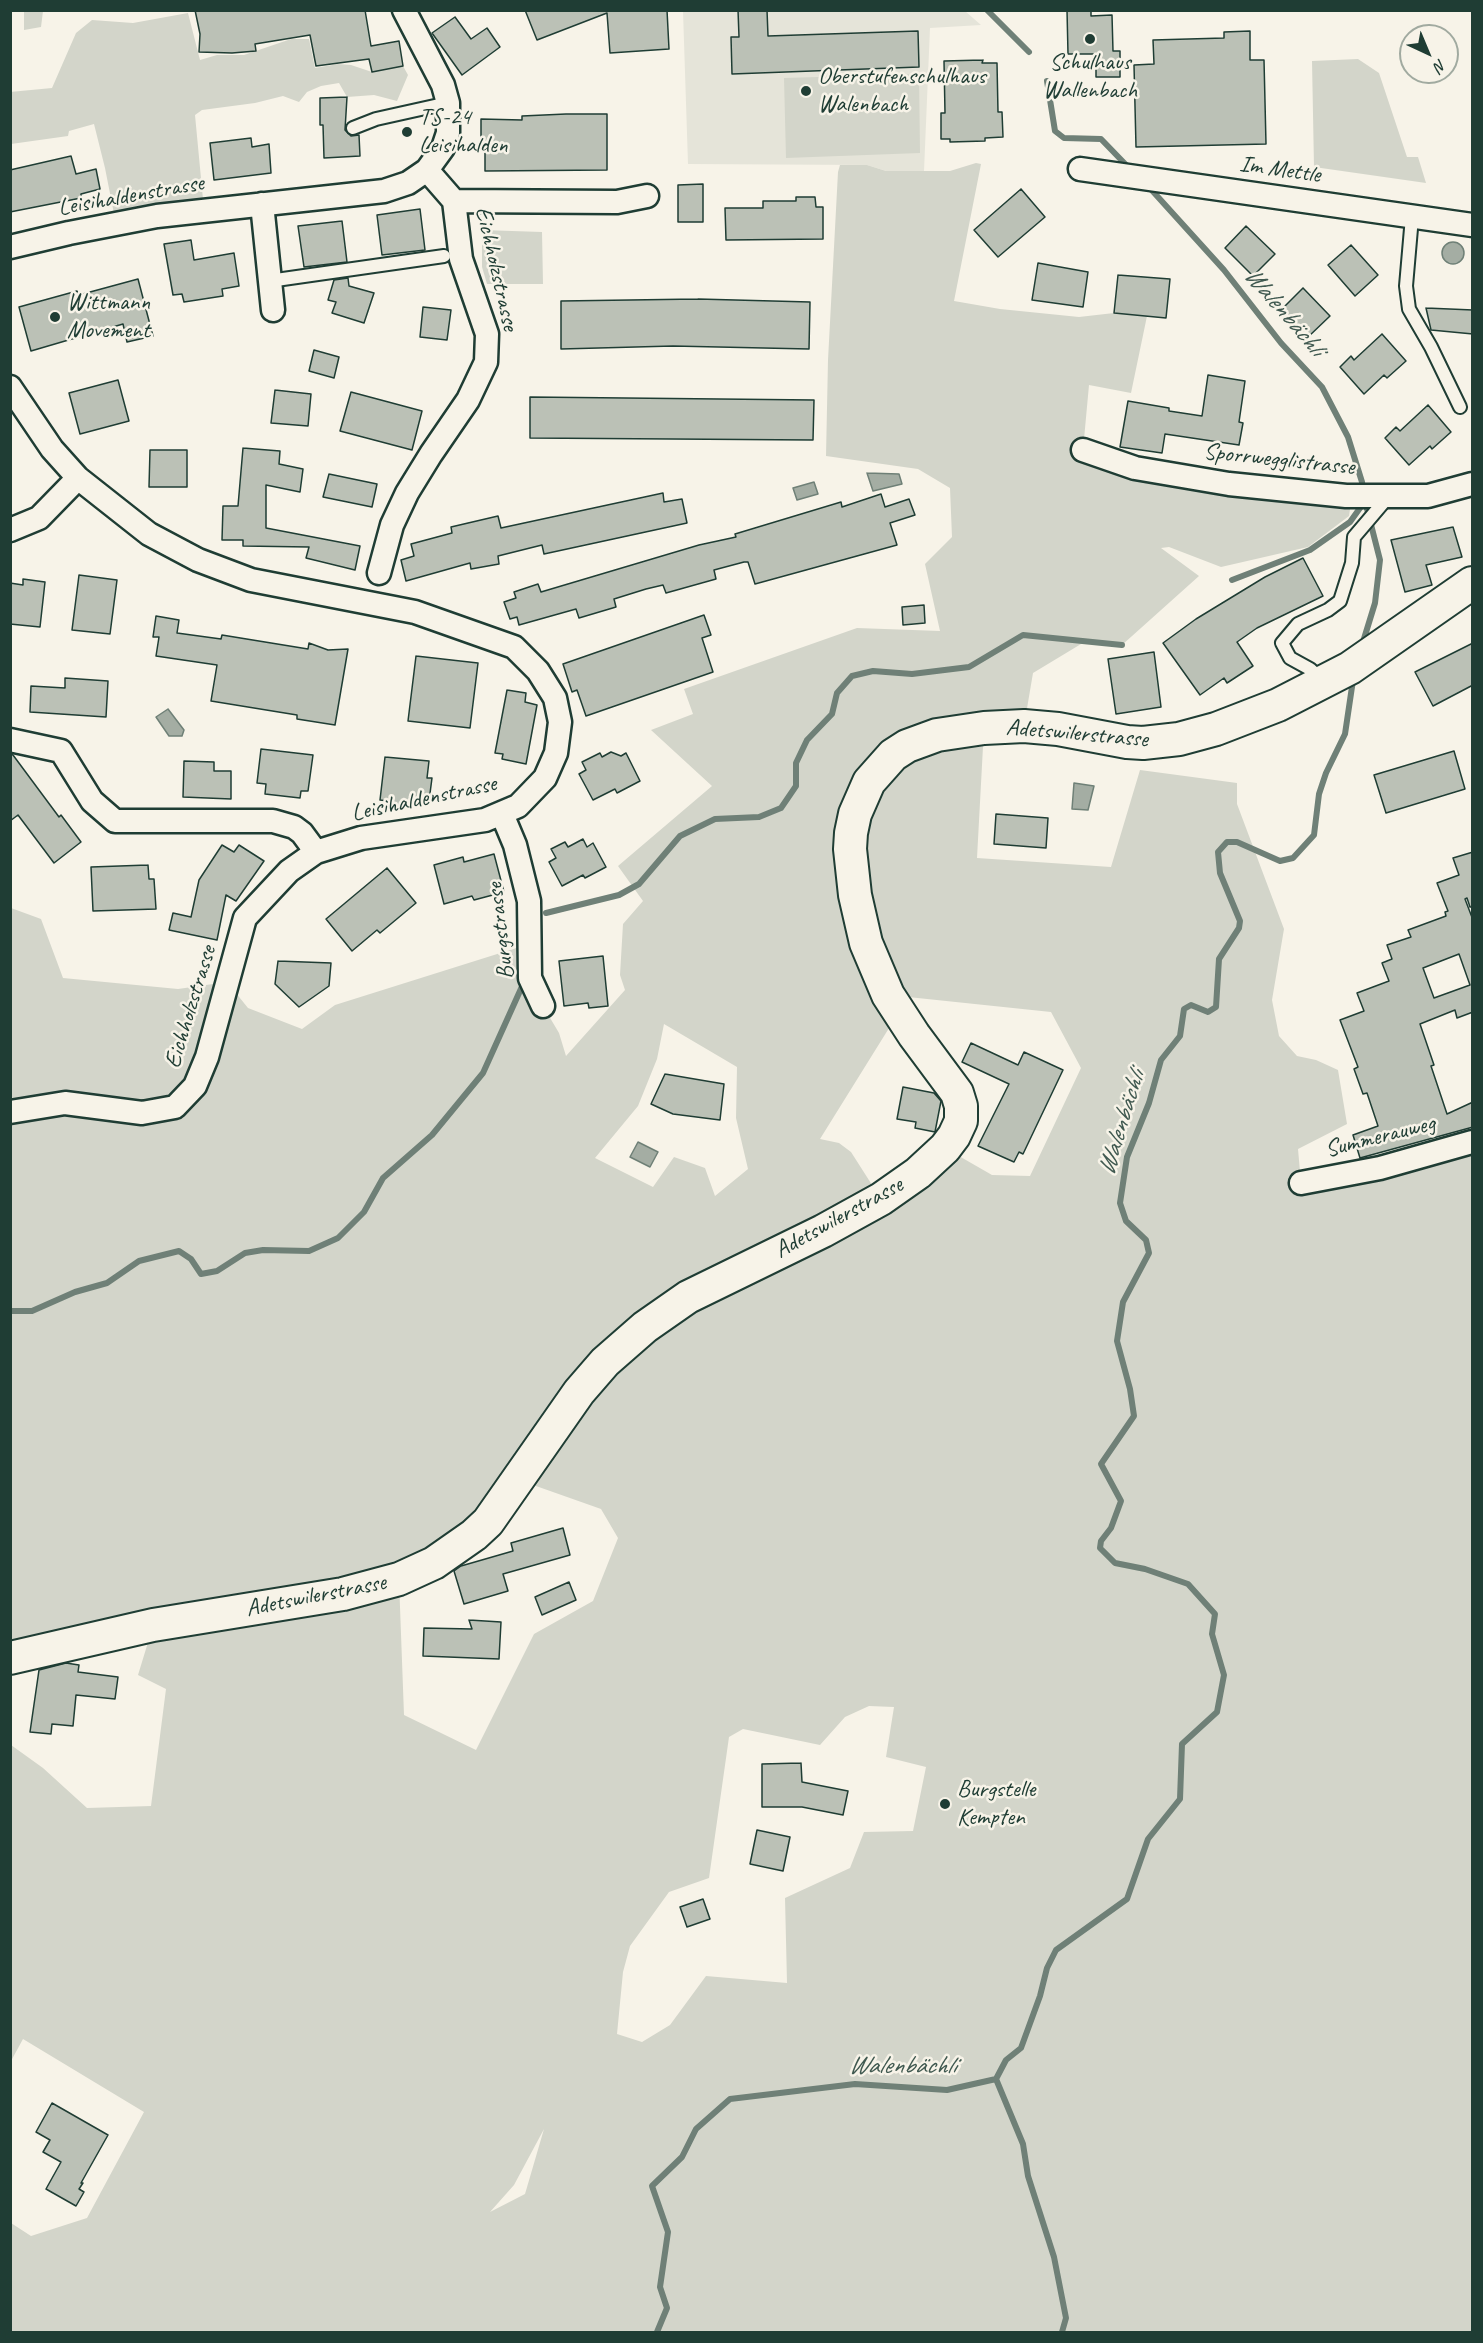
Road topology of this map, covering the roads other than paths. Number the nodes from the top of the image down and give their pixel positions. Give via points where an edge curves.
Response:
1 (404, 10) edge
2 (448, 103) junction
3 (353, 128) dead end
4 (1080, 169) dead end
5 (427, 170) junction
6 (647, 196) dead end
7 (453, 201) junction
8 (262, 204) junction
9 (1412, 217) junction
10 (1473, 225) edge
11 (10, 247) edge
12 (444, 255) dead end
13 (269, 281) junction
14 (273, 310) dead end
15 (10, 387) edge
16 (1460, 407) dead end
17 (1083, 450) dead end
18 (78, 477) junction
19 (1473, 484) edge
20 (1373, 501) junction
21 (10, 530) edge
22 (379, 573) dead end
23 (1473, 583) edge
24 (1324, 682) junction
25 (10, 740) edge
26 (502, 814) junction
27 (316, 852) junction
28 (543, 1006) dead end
29 (10, 1112) edge
30 (1473, 1142) edge
31 (1301, 1183) dead end
32 (10, 1658) edge

1 - 2 street via 443,85
2 - 3 lane
2 - 5 street via 448,133 443,148
4 - 9 street, Im Mettle
5 - 7 street, Eichholzstrasse
5 - 8 street, Leisihaldenstrasse via 408,183 384,190
6 - 7 street via 617,202
7 - 22 street, Eichholzstrasse via 459,250 487,334 486,362 468,400 407,493 392,525
8 - 11 street, Leisihaldenstrasse via 157,216
8 - 13 street
9 - 10 street, Im Mettle
9 - 16 lane via 1406,286 1409,309
12 - 13 lane
13 - 14 street
15 - 18 street, Leisihaldenstrasse via 52,449
17 - 20 street, Sporrwegglistrasse via 1135,468
18 - 21 street via 39,518
18 - 26 street, Leisihaldenstrasse via 150,534 198,560 251,580 415,612 514,646 538,670 555,698 560,722 556,753 545,778 518,806
19 - 20 street, Sporrwegglistrasse via 1428,496
20 - 24 lane via 1354,537 1352,563 1340,601 1298,624 1282,643 1290,658
23 - 24 street, Adetswilerstrasse
24 - 32 street, Adetswilerstrasse via 1245,719 1179,739 1127,742 1058,729 984,728 937,735 893,756 869,782 855,814 850,849 855,896 866,943 888,995 957,1093 960,1121 945,1148 881,1199 688,1297 645,1327 605,1362 579,1392 488,1522 434,1563 399,1579 343,1594 153,1625
25 - 27 street via 61,751 92,801 115,821 273,821 294,827
26 - 27 street, Leisihaldenstrasse via 361,838
26 - 28 street, Burgstrasse via 515,845 529,902 530,978
27 - 29 street, Eichholzstrasse via 289,871 245,918 207,1057 195,1086 175,1107 142,1113 65,1103
30 - 31 street, Summerauweg via 1380,1168

